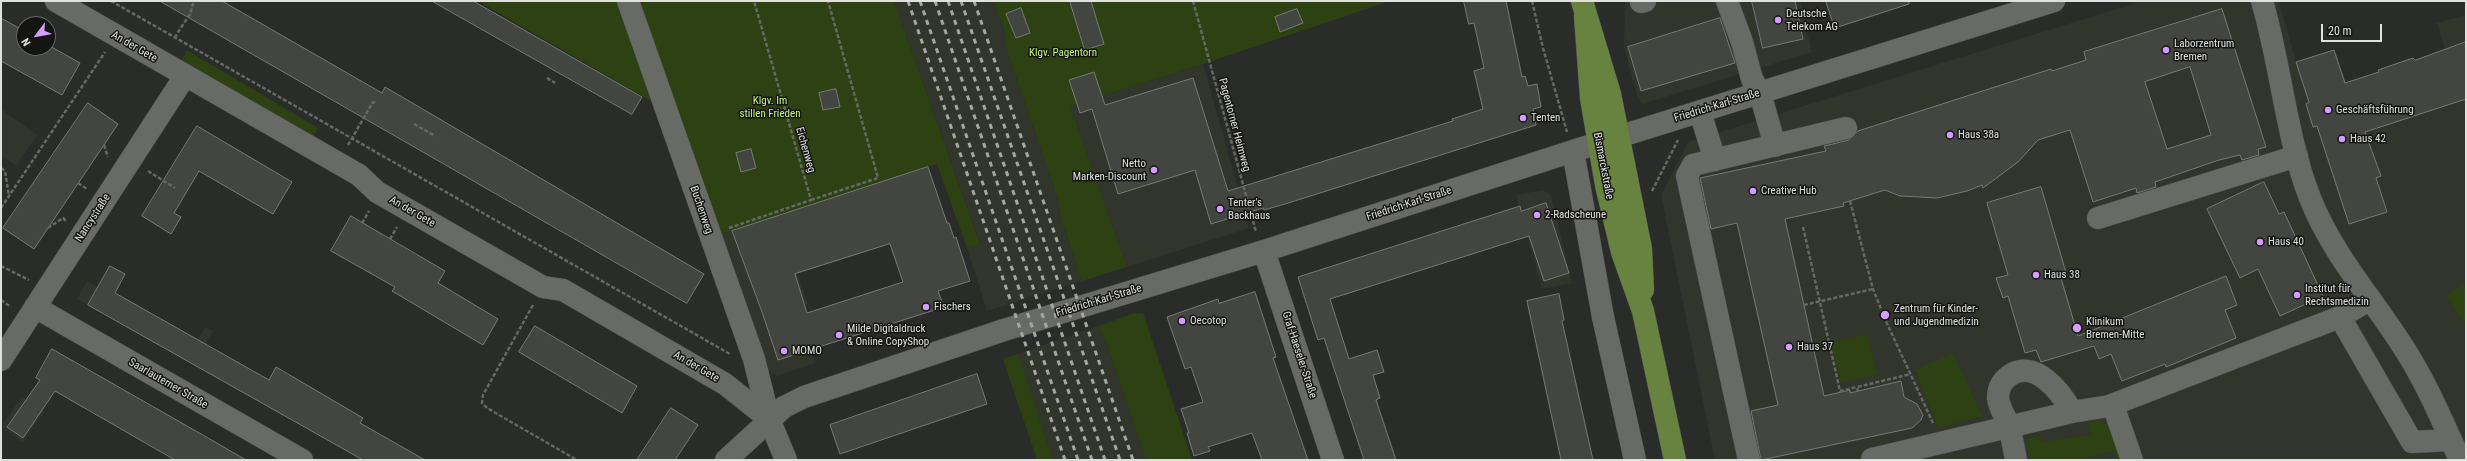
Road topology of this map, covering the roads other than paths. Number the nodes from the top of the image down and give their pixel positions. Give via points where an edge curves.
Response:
1 (56, 1) edge
2 (628, 1) edge
3 (1726, 1) edge
4 (2054, 1) edge
5 (2262, 1) edge
6 (1583, 9) edge
7 (185, 76) junction
8 (1760, 93) junction
9 (1702, 120) junction
10 (1846, 128) dead end
11 (1619, 137) junction
12 (1598, 143) junction
13 (1775, 146) junction
14 (2297, 156) junction
15 (1574, 158) junction
16 (1715, 160) junction
17 (2098, 218) dead end
18 (1264, 251) junction
19 (2370, 300) junction
20 (35, 307) junction
21 (1643, 311) junction
22 (2340, 317) junction
23 (1, 360) edge
24 (2114, 405) junction
25 (2072, 412) junction
26 (769, 419) junction
27 (2009, 427) junction
28 (2451, 440) junction
29 (1872, 459) dead end
30 (302, 460) edge
31 (726, 460) edge
32 (786, 460) edge
33 (1333, 460) edge
34 (1635, 460) edge
35 (1675, 460) edge
36 (1749, 460) edge
37 (2016, 460) edge
38 (2132, 460) edge
39 (2460, 460) edge

1 - 7 street, An der Gete
2 - 26 street, Buchenweg via 756,369
3 - 8 street via 1742,42 1752,79
4 - 8 street, Friedrich-Karl-Straße
5 - 14 street via 2271,30
6 - 11 main road, Bismarckstraße via 1608,87
6 - 12 main road, Bismarckstraße via 1590,93
7 - 20 street, Nancystraße
7 - 26 street, An der Gete via 359,175 377,192 543,287 563,290 725,384
8 - 9 street, Friedrich-Karl-Straße
8 - 13 street
9 - 11 street, Friedrich-Karl-Straße
9 - 16 street
10 - 13 street
11 - 12 street, Friedrich-Karl-Straße
11 - 21 main road, Bismarckstraße via 1641,249
12 - 15 street, Friedrich-Karl-Straße
12 - 21 main road, Bismarckstraße via 1622,252
13 - 16 street
14 - 17 street
14 - 19 street via 2324,230
15 - 18 street, Friedrich-Karl-Straße
15 - 34 street via 1603,317
16 - 36 street via 1693,165 1687,176
18 - 26 street, Friedrich-Karl-Straße via 1004,330 804,397 784,407
18 - 33 street, Graf-Haeseler-Straße
19 - 22 street
19 - 28 street via 2418,371 2438,408
20 - 23 street, Nancystraße
20 - 30 street, Saarlauterner Straße
21 - 35 main road, Bismarckstraße
22 - 24 street
22 - 28 street via 2412,442
24 - 25 street
24 - 38 street
25 - 27 street
25 - 27 street via 2063,396 2051,383 2028,370 2016,372 2001,384 1998,398
26 - 31 street, Friedrich-Karl-Straße
26 - 32 street, Buchenweg
27 - 29 street
27 - 37 street
28 - 39 street

